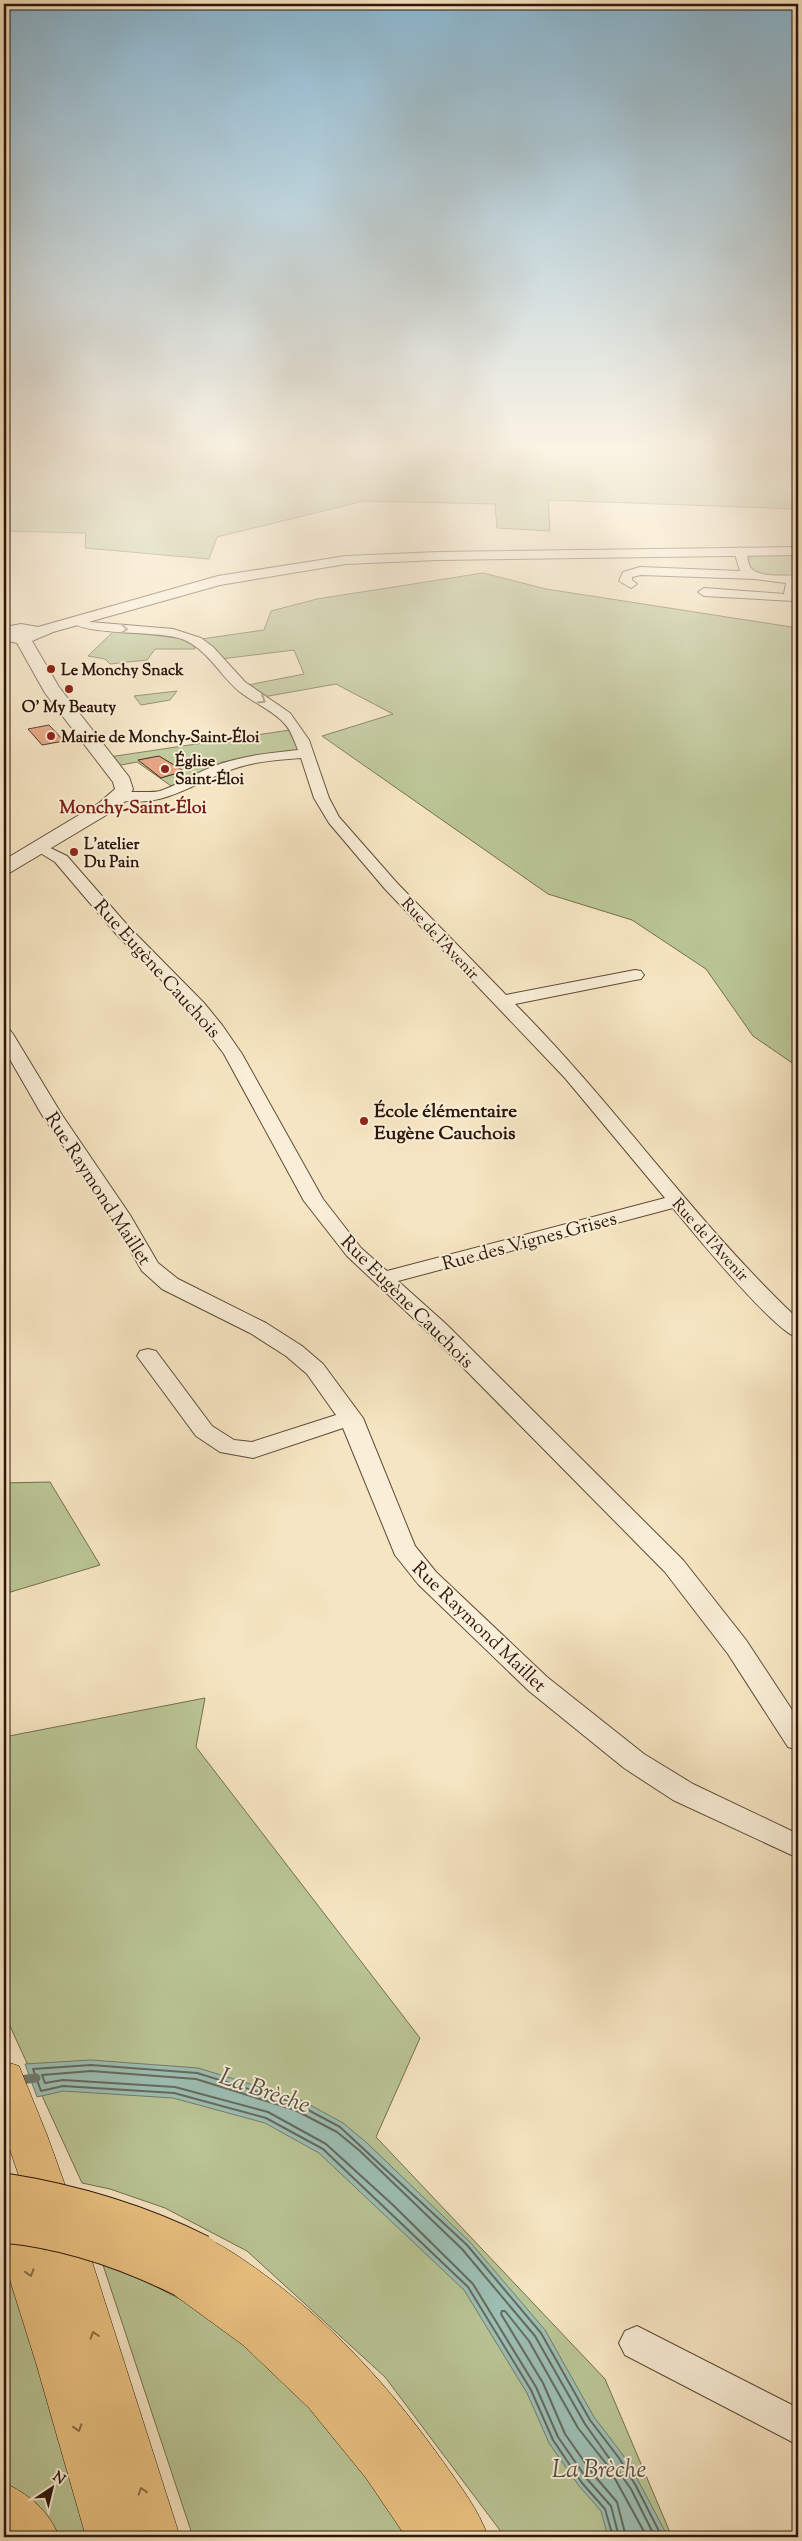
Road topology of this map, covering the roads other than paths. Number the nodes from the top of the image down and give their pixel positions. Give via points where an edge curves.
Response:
1 (324, 564) edge
2 (743, 564) edge
3 (756, 576) junction
4 (796, 579) edge
5 (631, 584) dead end
6 (704, 592) dead end
7 (77, 621) junction
8 (16, 634) edge
9 (307, 753) junction
10 (120, 796) junction
11 (144, 799) junction
12 (102, 809) junction
13 (40, 848) junction
14 (4, 868) edge
15 (635, 975) dead end
16 (501, 1001) junction
17 (4, 1034) edge
18 (677, 1202) junction
19 (381, 1279) junction
20 (798, 1331) edge
21 (148, 1356) dead end
22 (351, 1418) junction
23 (798, 1740) edge
24 (798, 1847) edge
25 (4, 2079) edge
26 (4, 2194) edge
27 (4, 2221) edge
28 (192, 2266) junction
29 (638, 2344) dead end
30 (798, 2427) edge
31 (4, 2507) edge
32 (35, 2537) edge
33 (110, 2537) edge
34 (156, 2537) edge
35 (434, 2537) edge
36 (464, 2537) edge

1 - 7 street via 218,581
2 - 3 street
3 - 4 street
3 - 5 street via 640,571 627,575 624,581
4 - 6 street via 790,598
7 - 8 street, Rue de l'Avenir
7 -> 9 street, Rue de l'Avenir via 88,626 169,633 197,641 243,688 286,718 296,729
8 - 10 street via 51,689 122,781 124,789
9 - 11 street via 230,765 181,790
9 - 16 street, Rue de l'Avenir via 317,790 332,817 450,950
10 - 11 street
10 - 12 street
11 - 12 street
12 - 13 street
13 - 14 street
13 - 19 street, Rue Eugène Cauchois via 61,859 123,931 210,1020 233,1054 314,1201 354,1252
15 - 16 street
16 - 18 street, Rue de l'Avenir via 575,1077
17 - 22 street, Rue Raymond Maillet via 52,1115 120,1215 149,1267 170,1284 258,1328 294,1351 314,1369
18 - 19 street, Rue des Vignes Grises
18 - 20 street, Rue de l'Avenir
19 - 23 street, Rue Eugène Cauchois via 432,1323 679,1572 737,1647
21 - 22 street via 204,1431 228,1447 253,1450
22 - 24 street, Rue Raymond Maillet via 404,1549 427,1578 538,1684 634,1761 683,1792
34 -> 25 main road via 102,2358
26 - 28 main road, bridge via 86,2210 153,2233
26 -> 33 main road via 59,2363
27 - 28 main road, bridge via 84,2234
28 - 35 main road via 310,2374 370,2443
28 - 36 main road via 235,2279 274,2309 343,2375 410,2456
29 - 30 street
31 - 32 main road

